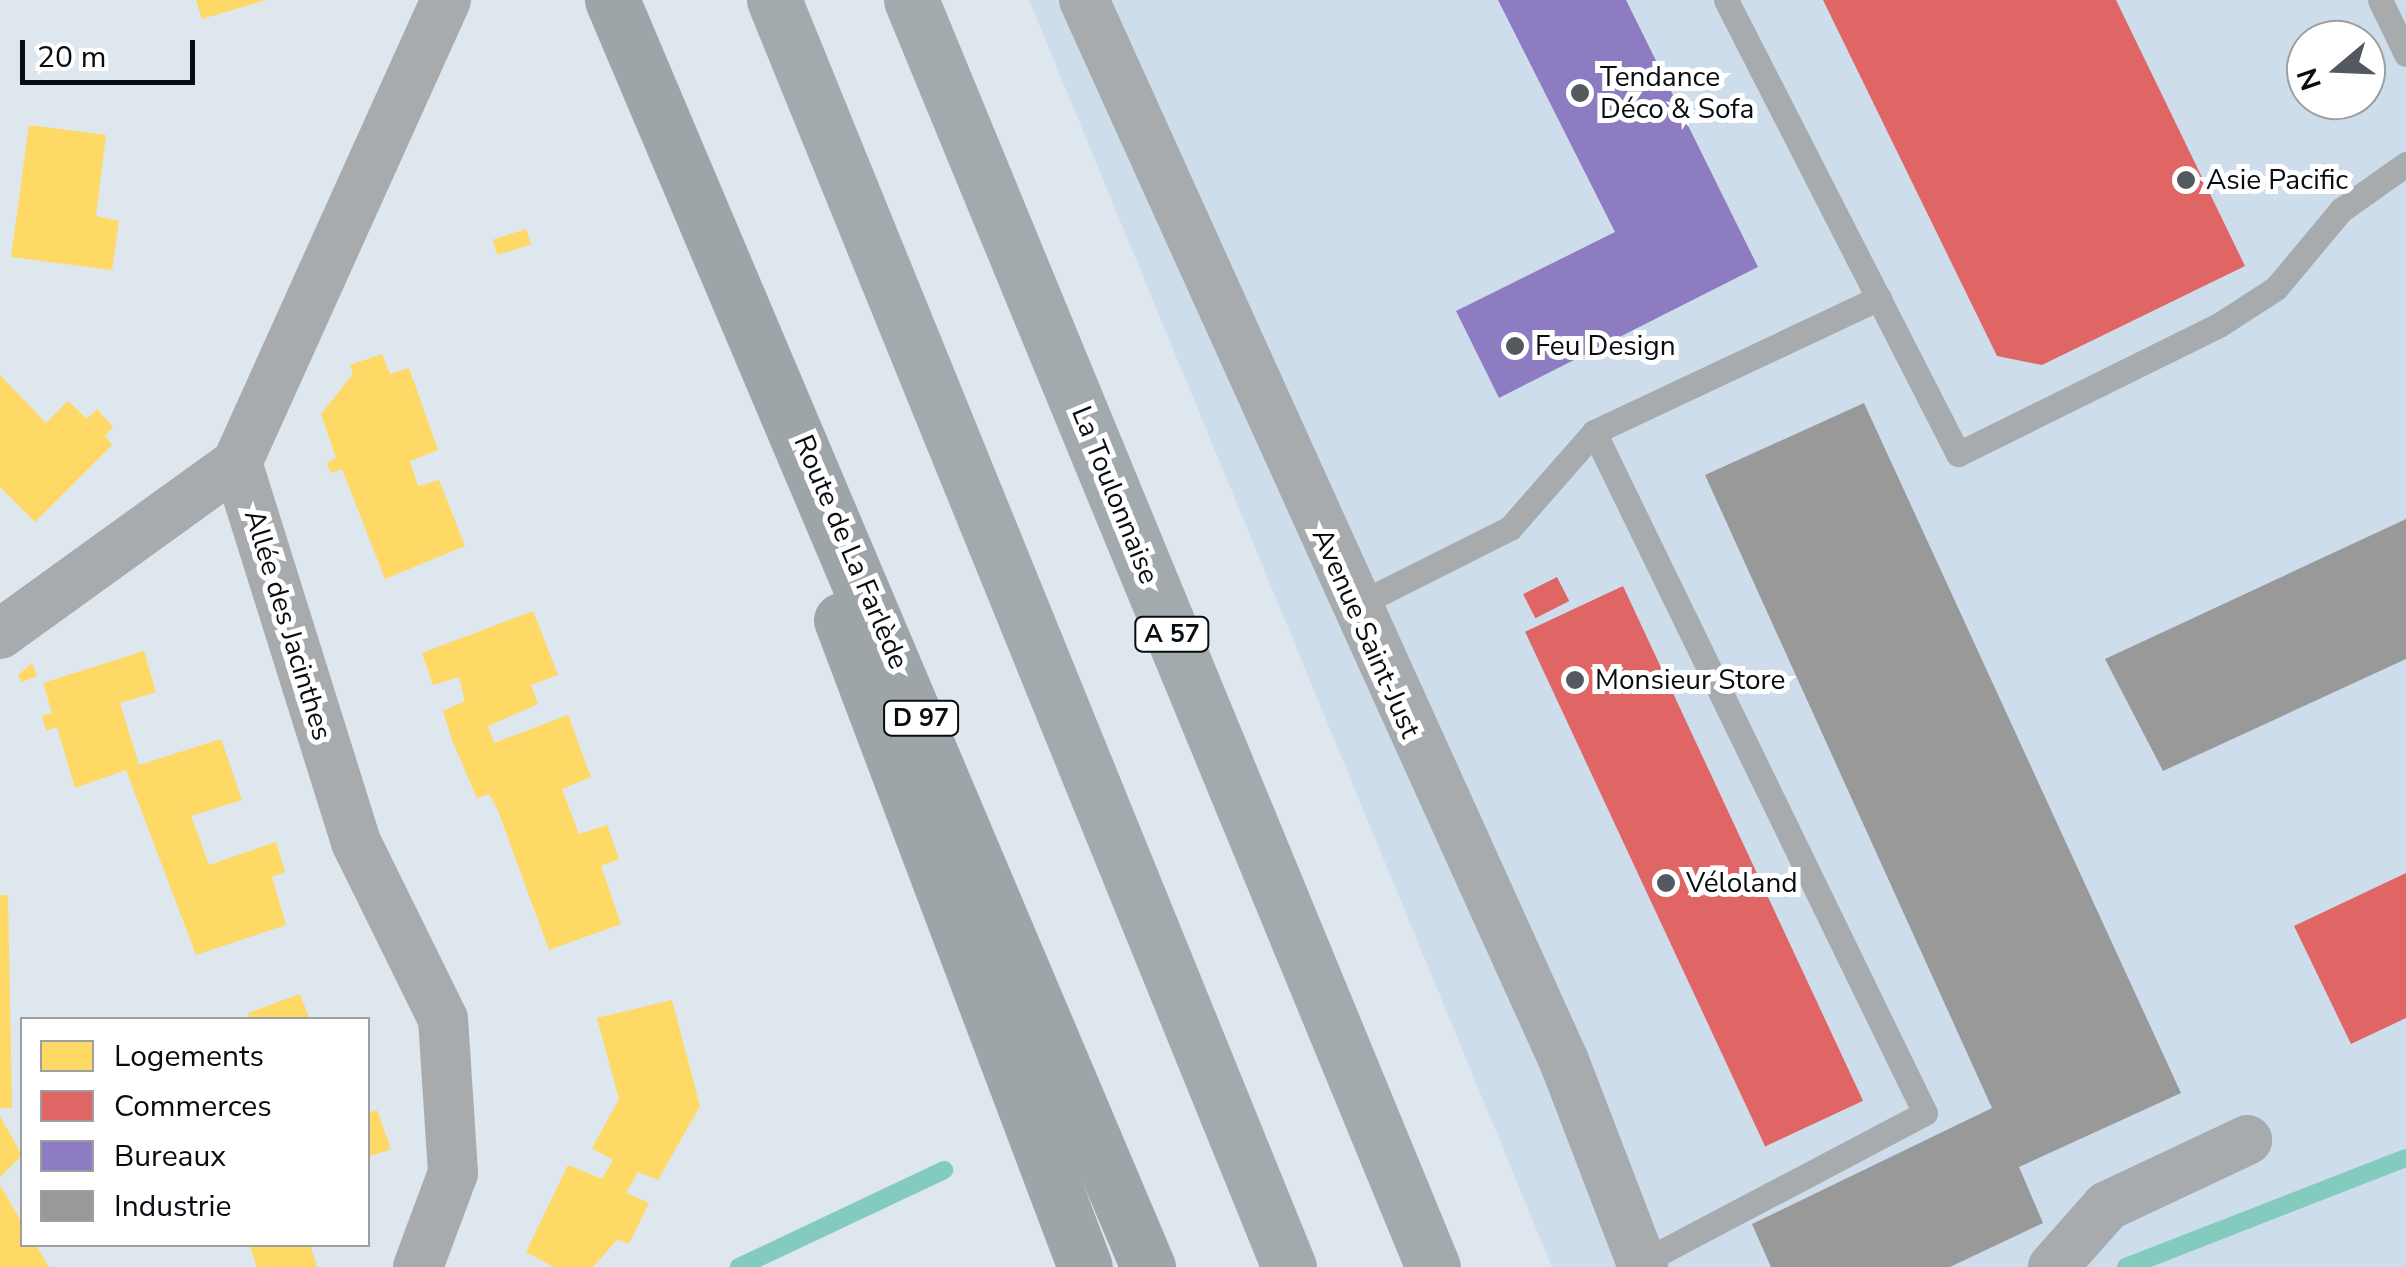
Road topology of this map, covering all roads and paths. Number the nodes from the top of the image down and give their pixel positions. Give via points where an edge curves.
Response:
1 (446, 0) edge
2 (612, 0) edge
3 (774, 0) edge
4 (911, 0) edge
5 (1084, 0) edge
6 (1726, 0) edge
7 (2380, 0) edge
8 (2406, 54) edge
9 (2406, 164) edge
10 (684, 173) junction
11 (1879, 298) junction
12 (1594, 432) junction
13 (237, 463) junction
14 (1353, 607) junction
15 (0, 634) edge
16 (2247, 1140) dead end
17 (1642, 1265) edge
18 (418, 1267) edge
19 (1085, 1267) edge
20 (1148, 1267) edge
21 (1289, 1267) edge
22 (1433, 1267) edge
23 (2053, 1267) edge

1 - 13 street
2 - 10 main road, Route de La Farlède / D 97
3 - 21 highway
4 - 22 highway, La Toulonnaise / A 57
5 - 14 street, Avenue Saint-Just
6 - 11 lane
7 - 8 lane
9 - 11 lane via 2341,210 2276,288 2219,325 1958,454
10 - 19 main road, Route de La Farlède / D 97 via 760,406
10 - 20 main road, Route de La Farlède / D 97
11 - 12 lane
12 - 14 lane via 1510,528
12 - 17 lane via 1924,1113
13 - 15 street
13 - 18 street, Allée des Jacinthes via 356,842 442,1019 452,1173
14 - 17 street, Avenue Saint-Just via 1564,1061
16 - 23 street via 2107,1206

